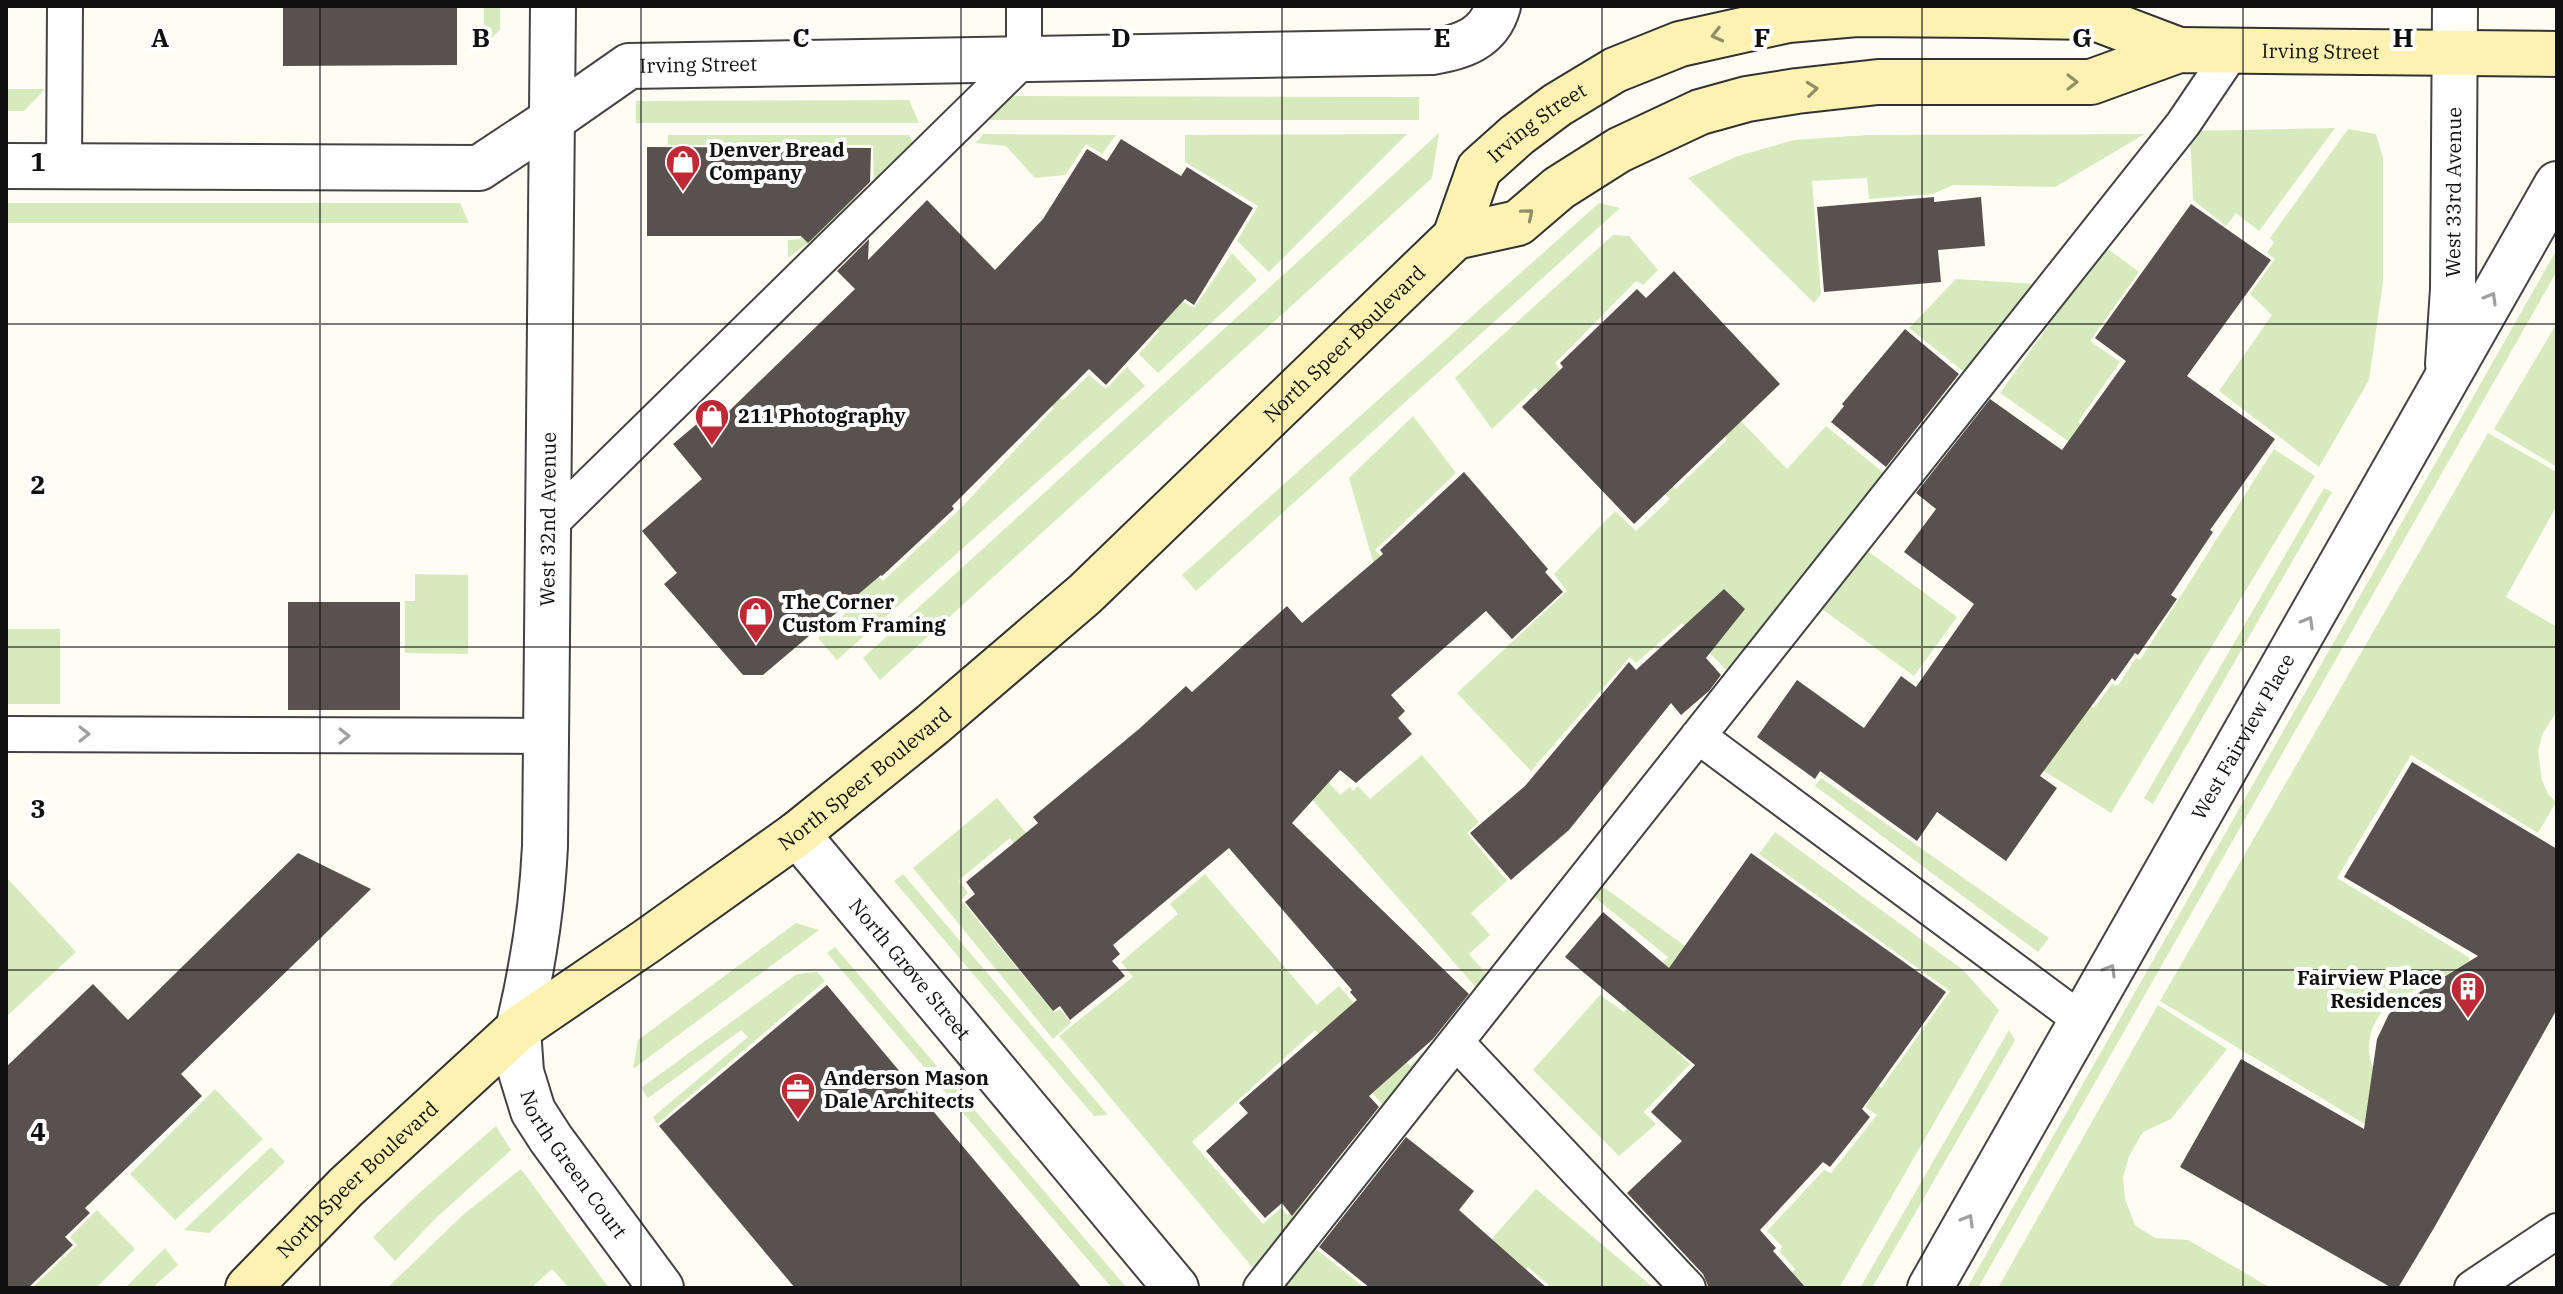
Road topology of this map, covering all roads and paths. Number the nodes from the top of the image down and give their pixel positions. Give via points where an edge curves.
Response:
1 (65, 6) edge
2 (553, 6) edge
3 (1024, 6) edge
4 (1498, 6) edge
5 (2455, 6) edge
6 (1984, 11) edge
7 (2179, 50) junction
8 (2233, 50) junction
9 (2455, 53) junction
10 (2557, 54) edge
11 (1024, 59) junction
12 (553, 119) junction
13 (6, 166) edge
14 (64, 166) junction
15 (2557, 184) edge
16 (1455, 237) junction
17 (2446, 378) junction
18 (550, 524) junction
19 (6, 734) edge
20 (547, 736) junction
21 (1698, 736) junction
22 (797, 834) junction
23 (2081, 1020) junction
24 (518, 1029) junction
25 (1456, 1042) junction
26 (2557, 1231) edge
27 (248, 1288) edge
28 (661, 1288) edge
29 (1176, 1288) edge
30 (1261, 1288) edge
31 (1688, 1288) edge
32 (1930, 1288) edge
33 (2472, 1288) edge

1 - 14 lane
2 - 12 street, West 32nd Avenue
3 - 11 lane
4 - 11 street, Irving Street via 1475,40 1432,52
5 - 9 street, West 33rd Avenue
6 - 7 main road, Irving Street via 2092,17
6 -> 16 main road, Irving Street via 1788,20 1680,44 1615,70 1557,105 1479,169
7 - 8 main road, Irving Street
16 -> 7 main road, Irving Street via 1518,223 1559,188 1619,150 1700,112 1747,99 1878,82 2091,82
8 - 9 main road, Irving Street
8 - 21 lane via 2183,124
9 - 10 main road, Irving Street
9 - 17 street, West 33rd Avenue via 2453,289
11 - 12 street, Irving Street via 629,66
11 - 18 lane
12 - 14 street, Irving Street via 479,168
12 - 18 street, West 32nd Avenue
13 - 14 street, Irving Street
17 -> 15 street, West Fairview Place
16 - 22 main road, North Speer Boulevard via 1085,594
23 -> 17 street, West Fairview Place
18 - 20 street, West 32nd Avenue
19 -> 20 lane
20 - 24 street, West 32nd Avenue via 543,886
21 - 23 lane
21 - 25 lane
22 - 24 main road, North Speer Boulevard
22 - 29 street, North Grove Street
32 -> 23 street, West Fairview Place
24 - 27 main road, North Speer Boulevard via 346,1187
24 - 28 street, North Green Court via 521,1072 533,1111
25 - 30 lane
25 - 31 lane
26 - 33 lane

